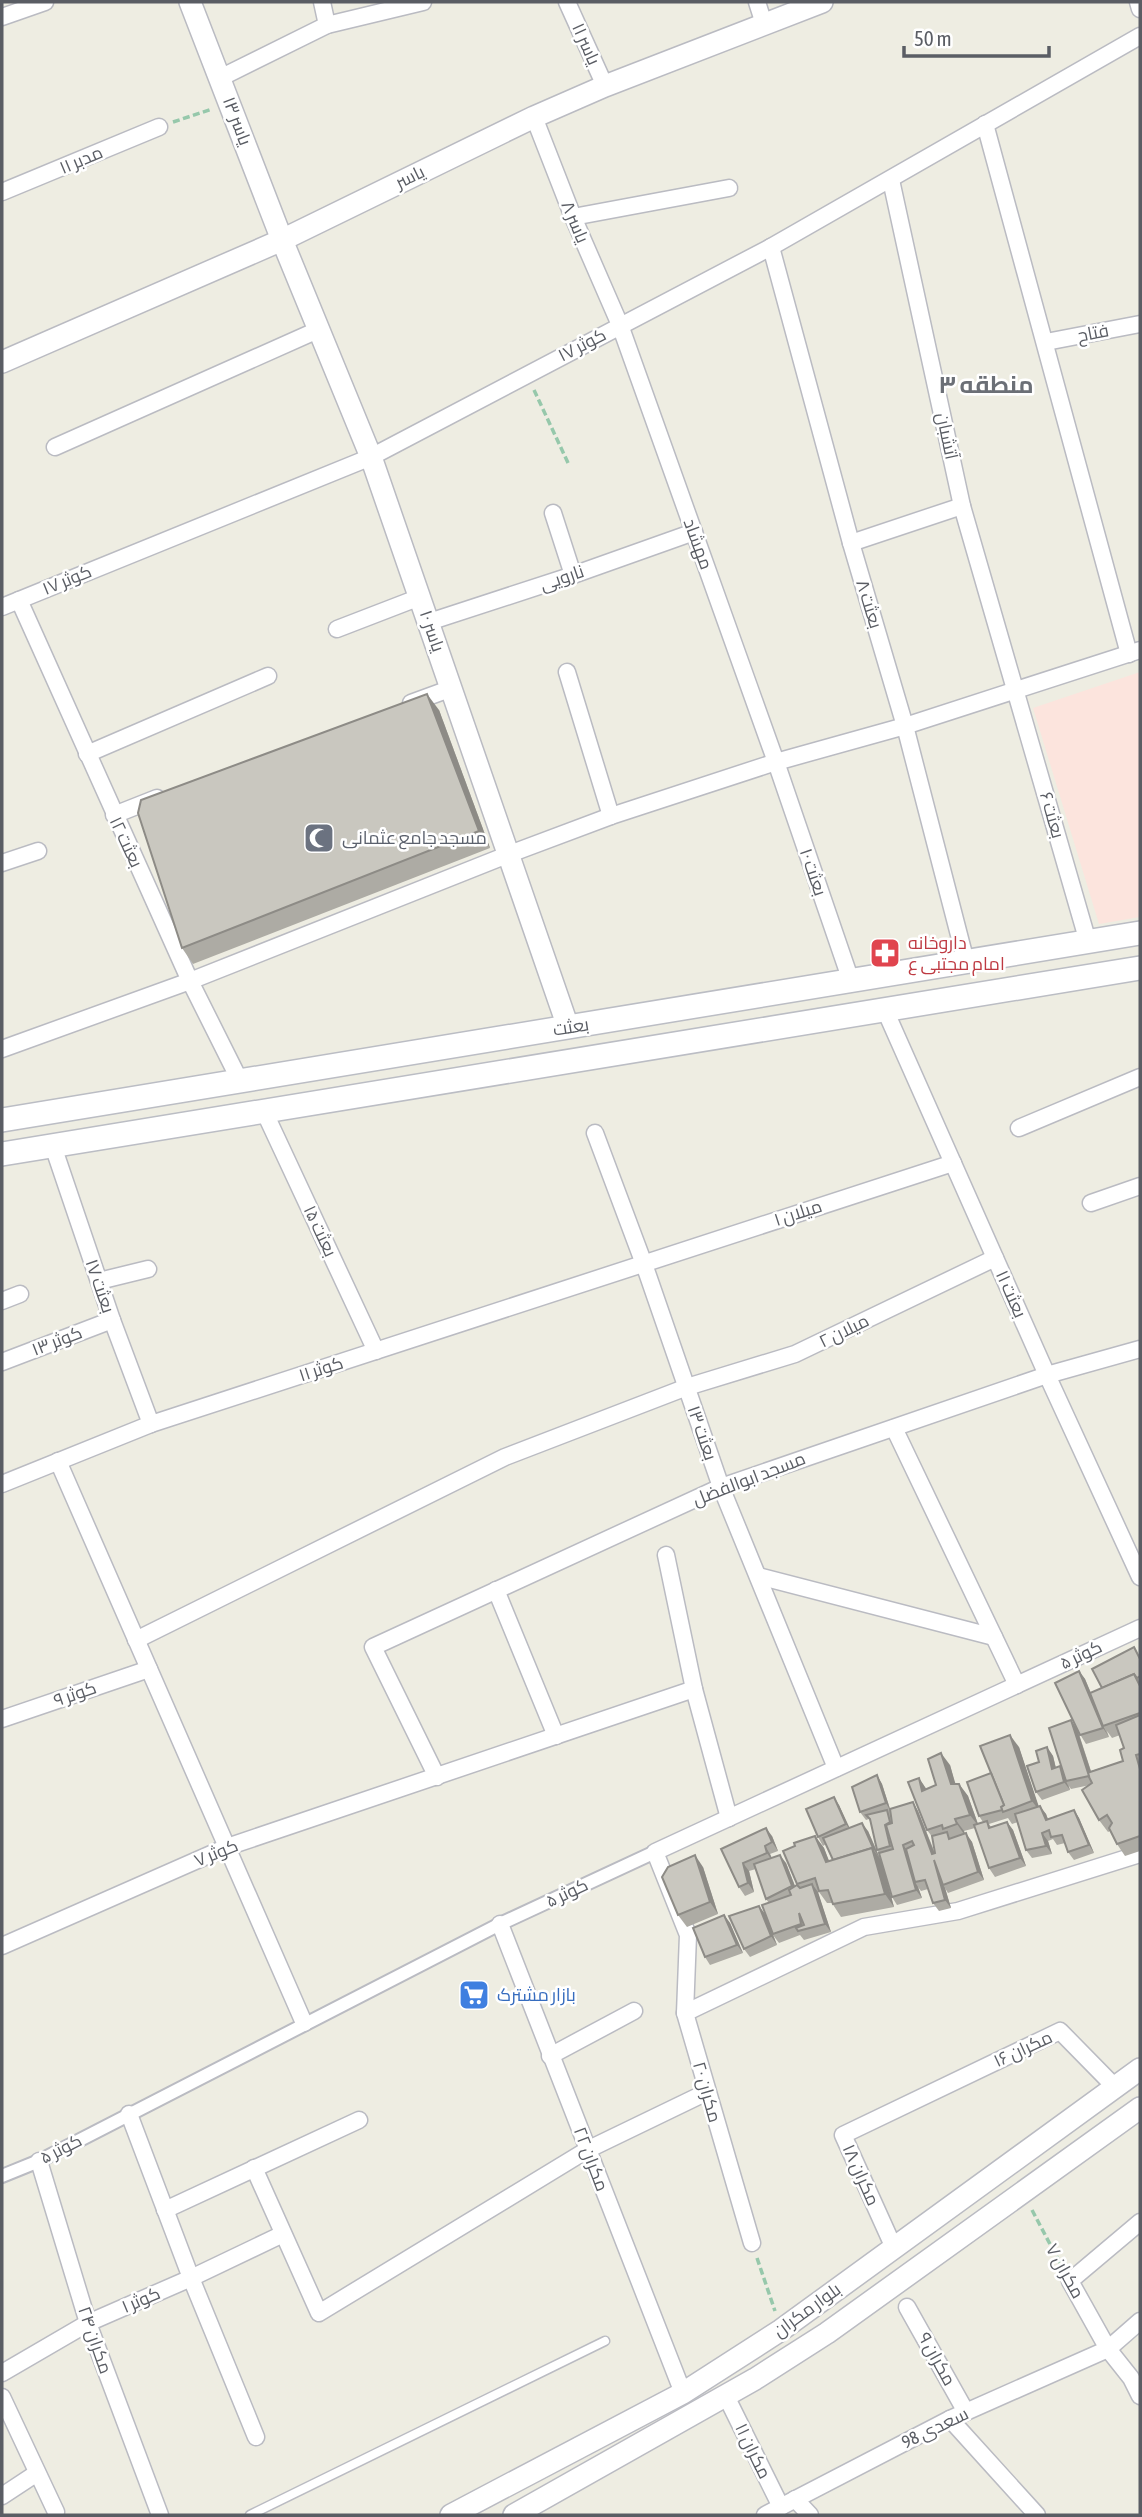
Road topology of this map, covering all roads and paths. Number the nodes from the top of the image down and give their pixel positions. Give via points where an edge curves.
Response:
1 (45, 2) edge
2 (190, 2) edge
3 (321, 2) edge
4 (423, 2) edge
5 (567, 2) edge
6 (757, 2) edge
7 (822, 2) edge
8 (1138, 2) edge
9 (1140, 9) edge
10 (2, 17) edge
11 (764, 24) junction
12 (327, 25) junction
13 (1140, 36) edge
14 (219, 78) junction
15 (605, 86) junction
16 (230, 103) junction
17 (534, 117) junction
18 (985, 124) junction
19 (159, 127) joint
20 (891, 180) junction
21 (729, 188) dead end
22 (2, 192) edge
23 (573, 216) junction
24 (282, 240) junction
25 (771, 247) junction
26 (1140, 324) edge
27 (620, 325) junction
28 (320, 329) junction
29 (1046, 342) junction
30 (2, 362) edge
31 (527, 373) junction
32 (55, 447) dead end
33 (371, 457) junction
34 (569, 465) dead end
35 (962, 506) junction
36 (553, 513) dead end
37 (694, 532) junction
38 (851, 543) junction
39 (573, 575) junction
40 (420, 597) junction
41 (19, 600) junction
42 (2, 607) edge
43 (429, 622) junction
44 (337, 629) dead end
45 (1135, 652) edge
46 (567, 672) dead end
47 (268, 676) dead end
48 (452, 688) junction
49 (1016, 688) junction
50 (400, 708) edge
51 (905, 726) junction
52 (87, 754) junction
53 (776, 762) junction
54 (166, 795) edge
55 (114, 815) junction
56 (611, 816) junction
57 (38, 851) dead end
58 (507, 855) junction
59 (2, 863) edge
60 (1140, 933) edge
61 (1088, 942) junction
62 (965, 962) junction
63 (1140, 968) edge
64 (190, 981) junction
65 (850, 981) junction
66 (885, 1010) junction
67 (568, 1027) junction
68 (2, 1049) edge
69 (1140, 1077) edge
70 (240, 1081) junction
71 (172, 1091) junction
72 (264, 1111) junction
73 (2, 1120) edge
74 (177, 1125) junction
75 (1019, 1128) dead end
76 (595, 1133) dead end
77 (53, 1146) junction
78 (2, 1154) edge
79 (953, 1163) junction
80 (1140, 1186) edge
81 (1091, 1203) dead end
82 (995, 1258) junction
83 (644, 1264) junction
84 (148, 1269) dead end
85 (99, 1280) junction
86 (20, 1294) dead end
87 (2, 1301) edge
88 (112, 1320) junction
89 (1140, 1349) edge
90 (376, 1351) junction
91 (2, 1362) edge
92 (1047, 1375) junction
93 (687, 1387) junction
94 (151, 1424) junction
95 (894, 1428) junction
96 (58, 1461) junction
97 (2, 1484) edge
98 (721, 1487) junction
99 (666, 1555) dead end
100 (758, 1576) junction
101 (1140, 1577) edge
102 (496, 1590) junction
103 (1140, 1628) edge
104 (994, 1637) junction
105 (136, 1640) junction
106 (149, 1669) junction
107 (1017, 1685) junction
108 (694, 1689) junction
109 (2, 1718) edge
110 (556, 1736) junction
111 (836, 1768) junction
112 (438, 1777) junction
113 (729, 1818) junction
114 (227, 1847) junction
115 (655, 1852) junction
116 (1140, 1854) edge
117 (500, 1924) junction
118 (2, 1946) edge
119 (634, 2011) dead end
120 (685, 2012) junction
121 (304, 2023) junction
122 (550, 2056) junction
123 (1140, 2069) edge
124 (952, 2083) joint
125 (1116, 2088) junction
126 (707, 2092) junction
127 (1140, 2108) edge
128 (129, 2114) junction
129 (359, 2120) dead end
130 (587, 2150) junction
131 (39, 2161) junction
132 (254, 2168) junction
133 (2, 2176) edge
134 (1022, 2193) junction
135 (165, 2210) junction
136 (1140, 2222) edge
137 (283, 2234) junction
138 (752, 2243) joint
139 (894, 2248) junction
140 (191, 2278) junction
141 (1070, 2281) junction
142 (907, 2307) dead end
143 (1140, 2321) edge
144 (88, 2323) junction
145 (781, 2330) junction
146 (605, 2341) dead end
147 (1108, 2349) junction
148 (2, 2373) edge
149 (1135, 2379) edge
150 (683, 2393) junction
151 (726, 2396) junction
152 (1140, 2396) edge
153 (2, 2397) edge
154 (966, 2412) junction
155 (950, 2419) junction
156 (256, 2437) dead end
157 (37, 2473) junction
158 (2, 2496) edge
159 (788, 2503) junction
160 (56, 2512) dead end
161 (160, 2515) edge
162 (250, 2515) edge
163 (451, 2515) edge
164 (514, 2515) edge
165 (765, 2515) edge
166 (810, 2515) edge
167 (1037, 2515) edge

1 - 10 street
2 - 14 street, یاسر ۱۳
3 - 12 street
4 - 12 street
5 - 15 street, یاسر ۱۱
6 - 11 street
7 - 11 street, یاسر
8 - 9 street
11 - 15 street, یاسر
12 - 14 street
13 - 18 street, کوثر ۱۷
14 - 16 street, یاسر ۱۳
15 - 17 street, یاسر
16 - 19 path
16 - 24 street, یاسر ۱۳
17 - 23 street, یاسر ۸
17 - 24 street, یاسر
18 - 20 street, کوثر ۱۷
18 - 29 street
19 - 22 street, مدبر ۱۱
20 - 25 street, کوثر ۱۷
20 - 35 street, آتشبان
21 - 23 street
23 - 27 street, یاسر ۸
24 - 28 street, یاسر ۱۰
24 - 30 street, یاسر
25 - 27 street, کوثر ۱۷
25 - 38 street, بعثت ۸
26 - 29 street, فتاح
27 - 31 street, کوثر ۱۷
27 - 37 street, مهشاد
28 - 32 street
28 - 33 street, یاسر ۱۰
29 - 45 street
31 - 33 street, کوثر ۱۷
31 - 34 path
33 - 40 street, یاسر ۱۰
33 - 41 street, کوثر ۱۷
35 - 38 street
35 - 49 street, آتشبان
36 - 39 street
37 - 39 street, نارویی
37 - 53 street, مهشاد
38 - 51 street, بعثت ۸
39 - 43 street, نارویی
40 - 43 street, یاسر ۱۰
40 - 44 street
41 - 42 street, کوثر ۱۷
41 - 52 street, بعثت ۱۲
43 - 48 street, یاسر ۱۰
45 - 49 street
46 - 56 street
47 - 52 street
48 - 50 street
48 - 58 street, یاسر ۱۰
49 - 51 street
49 - 61 street, بعثت ۶
51 - 53 street
51 - 62 street, بعثت ۸
52 - 55 street, بعثت ۱۲
53 - 56 street
53 - 65 street, بعثت ۱۰
54 - 55 street
55 - 64 street, بعثت ۱۲
56 - 58 street
57 - 59 street
58 - 64 street
58 - 67 street, یاسر ۱۰
60 - 61 main road, بعثت
61 - 62 main road, بعثت
62 - 65 main road, بعثت
63 - 66 main road, بعثت
64 - 68 street
64 - 70 street, بعثت ۱۲
65 - 67 main road, بعثت
66 - 72 main road, بعثت
66 - 79 street, بعثت ۱۱
67 - 70 main road, بعثت
69 - 75 street
70 - 71 main road, بعثت
71 - 73 main road, بعثت
71 - 74 main road
72 - 74 main road, بعثت
72 - 90 street, بعثت ۱۵
74 - 77 main road, بعثت
76 - 83 street, بعثت ۱۳
77 - 78 main road, بعثت
77 - 85 street, بعثت ۱۷
79 - 82 street, بعثت ۱۱
79 - 83 street, میلان ۱
80 - 81 street
82 - 92 street, بعثت ۱۱
82 - 93 street, میلان ۲ via 795,1354
83 - 90 street, کوثر ۱۱
83 - 93 street, بعثت ۱۳
84 - 85 street
85 - 88 street, بعثت ۱۷
86 - 87 street
88 - 91 street, کوثر ۱۳
88 - 94 street, بعثت ۱۷
89 - 92 street, مسجد ابوالفضل
90 - 94 street, کوثر ۱۱
92 - 95 street, مسجد ابوالفضل
92 - 101 street, بعثت ۱۱
93 - 98 street, بعثت ۱۳
93 - 105 street, میلان ۲ via 505,1457
94 - 96 street, کوثر ۱۱
95 - 98 street, مسجد ابوالفضل
95 - 104 street
96 - 97 street, کوثر ۱۱
96 - 105 street
98 - 100 street, بعثت ۱۳
98 - 102 street, مسجد ابوالفضل
99 - 108 street
100 - 104 street
100 - 111 street, بعثت ۱۳
102 - 110 street
102 - 112 street, مسجد ابوالفضل via 373,1647
103 - 107 street, کوثر ۵
104 - 107 street
105 - 106 street
106 - 109 street, کوثر ۹
106 - 114 street
107 - 111 street, کوثر ۵
108 - 110 street, کوثر ۷
108 - 113 street
110 - 112 street, کوثر ۷
111 - 113 street, کوثر ۵
112 - 114 street, کوثر ۷
113 - 115 street, کوثر ۵
114 - 118 street, کوثر ۷
114 - 121 street
115 - 117 street, کوثر ۵
115 - 120 street, مکران ۲۰ via 688,1935
116 - 120 street via 958,1911 864,1927
117 - 121 street, کوثر ۵
117 - 122 street, مکران ۲۲
119 - 122 street
120 - 126 street, مکران ۲۰
121 - 128 street, کوثر ۵
122 - 130 street, مکران ۲۲
123 - 125 street, بلوار مکران
124 - 125 street, مکران ۱۶ via 1060,2031
124 - 139 street, مکران ۱۸ via 843,2135
125 - 139 street, بلوار مکران
126 - 130 street
126 - 138 street, مکران ۲۰
127 - 134 street, بلوار مکران
128 - 131 street, کوثر ۵
128 - 135 street
129 - 132 street
130 - 137 street via 319,2313
130 - 150 street, مکران ۲۲
131 - 133 street, کوثر ۵
131 - 144 street, مکران ۲۴
132 - 135 street
132 - 137 street
134 - 141 path, مکران ۷
134 - 151 street, بلوار مکران via 827,2333
135 - 140 street
136 - 141 street
137 - 140 street, کوثر ۱
138 - 145 path
139 - 145 street, بلوار مکران
140 - 144 street, کوثر ۱
140 - 156 street
141 - 147 street, مکران ۷
142 - 154 street, مکران ۹
143 - 147 street, سعدی 98
144 - 148 street, کوثر ۱
144 - 161 street, مکران ۲۴
145 - 150 street, بلوار مکران
146 - 162 lane
147 - 149 street, مکران ۷
147 - 154 street, سعدی 98
149 - 152 street, مکران ۷
150 - 163 street, بلوار مکران
151 - 159 street, مکران ۱۱
151 - 164 street, بلوار مکران
153 - 157 street
154 - 155 street, سعدی 98
155 - 159 street, سعدی 98
155 - 167 street
157 - 158 street
157 - 160 street
159 - 165 street, سعدی 98
159 - 166 street, مکران ۱۱

